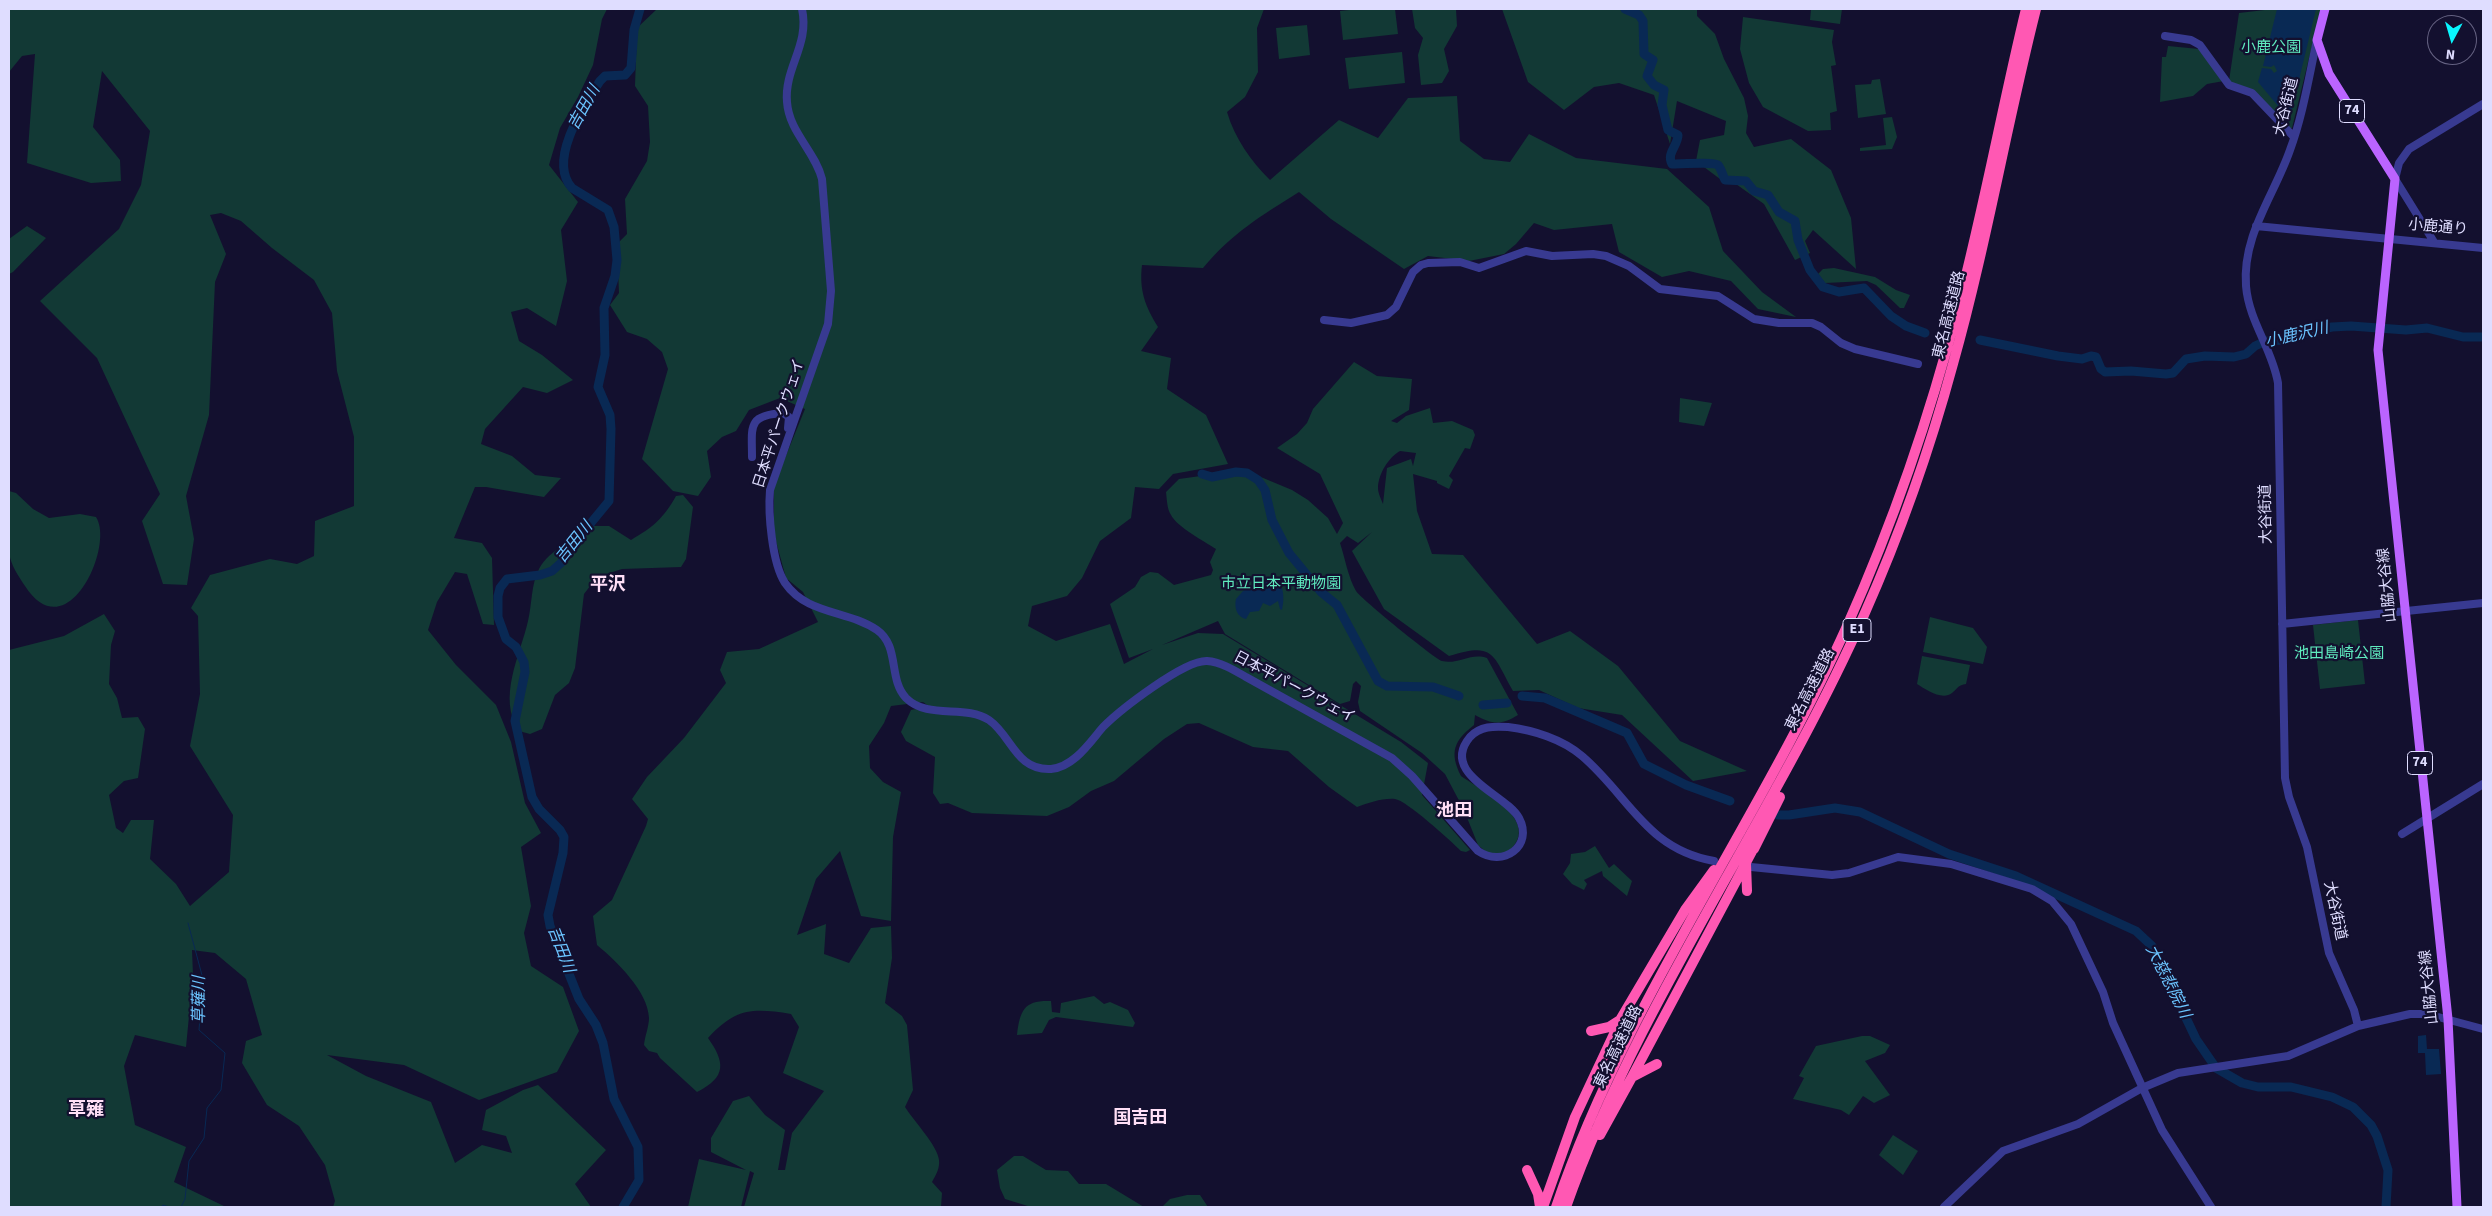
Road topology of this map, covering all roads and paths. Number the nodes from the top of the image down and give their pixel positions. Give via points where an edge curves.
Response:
1 (802, 9) edge
2 (2026, 9) edge
3 (2036, 9) edge
4 (2325, 9) edge
5 (2165, 36) dead end
6 (2317, 40) junction
7 (2483, 104) edge
8 (2294, 137) junction
9 (2395, 179) junction
10 (2256, 226) junction
11 (2389, 238) junction
12 (2434, 242) junction
13 (2483, 248) edge
14 (1324, 320) dead end
15 (1918, 364) dead end
16 (796, 412) junction
17 (783, 413) junction
18 (784, 447) junction
19 (752, 457) dead end
20 (2483, 603) edge
21 (2405, 611) junction
22 (2282, 624) junction
23 (1827, 694) junction
24 (2483, 784) edge
25 (2426, 819) junction
26 (2402, 834) dead end
27 (1757, 842) junction
28 (1731, 848) junction
29 (1714, 862) dead end
30 (1751, 867) dead end
31 (1748, 891) dead end
32 (2448, 1019) junction
33 (1620, 1020) junction
34 (2358, 1026) junction
35 (2483, 1029) edge
36 (1591, 1031) dead end
37 (1657, 1064) dead end
38 (2142, 1088) junction
39 (1625, 1090) junction
40 (1527, 1170) dead end
41 (1542, 1207) edge
42 (1556, 1207) edge
43 (1566, 1207) edge
44 (1944, 1207) edge
45 (2211, 1207) edge
46 (2457, 1207) edge

1 - 16 street, 日本平パークウェイ via 804,34 789,79 787,101 792,122 818,166 822,179 831,302 828,324
2 - 28 highway, 東名高速道路 / E1 via 1959,306 1912,462 1876,558 1837,648
3 - 23 highway, 東名高速道路 / E1 via 1940,411 1882,571
4 - 6 main road, 大谷街道
5 - 8 street via 2192,40 2200,45 2229,85 2252,93
6 - 8 street, 大谷街道
6 - 9 main road, 74 via 2333,81
7 - 9 street via 2409,149 2399,162
8 - 10 street, 大谷街道
9 - 11 main road, 山脇大谷線 / 74
9 - 12 street
10 - 11 street, 小鹿通り
10 - 22 street, 大谷街道 via 2247,261 2246,284 2252,317 2278,383
11 - 12 street, 小鹿通り
11 - 21 main road, 山脇大谷線 / 74 via 2378,350
12 - 13 street, 小鹿通り
14 - 15 street via 1351,323 1387,315 1396,307 1413,272 1428,263 1460,262 1479,268 1526,251 1552,256 1593,254 1629,266 1660,289 1718,296 1754,318 1812,324 1855,349
16 - 17 street
16 - 18 street, 日本平パークウェイ
17 - 18 street via 789,421
17 - 19 street via 763,416 753,424
18 - 29 street, 日本平パークウェイ via 769,498 776,558 784,582 806,603 868,624 884,636 889,643 899,686 909,700 929,709 975,715 988,720 1028,764 1044,769 1065,764 1130,704 1184,668 1207,661 1227,667 1392,758 1478,851 1487,856 1500,858 1511,853 1520,842 1522,831 1520,819 1474,779 1464,765 1464,749 1471,736 1483,728 1497,726 1543,736 1575,750 1657,836 1687,855
20 - 21 street
21 - 22 street
21 - 25 main road, 山脇大谷線 / 74
22 - 34 street, 大谷街道 via 2286,788 2306,847 2329,953
23 - 27 highway
23 - 43 highway, 東名高速道路 / E1 via 1622,1071
24 - 25 street
25 - 26 street
25 - 32 main road, 山脇大谷線 / 74
27 - 31 highway via 1746,864
27 - 39 highway
28 - 33 highway via 1685,910
28 - 42 highway, 東名高速道路 / E1 via 1613,1068 1572,1160
30 - 38 street via 1838,874 1904,857 1951,864 2039,892 2052,901 2071,924
32 - 34 street via 2410,1014
32 - 35 street
32 - 46 main road, 山脇大谷線 / 74
33 - 36 highway via 1609,1027
33 - 41 highway via 1575,1117
34 - 38 street via 2288,1056 2178,1072
37 - 39 highway via 1636,1074
38 - 44 street via 2078,1124 2004,1151
38 - 45 street via 2164,1134
39 - 43 highway
40 - 41 highway

